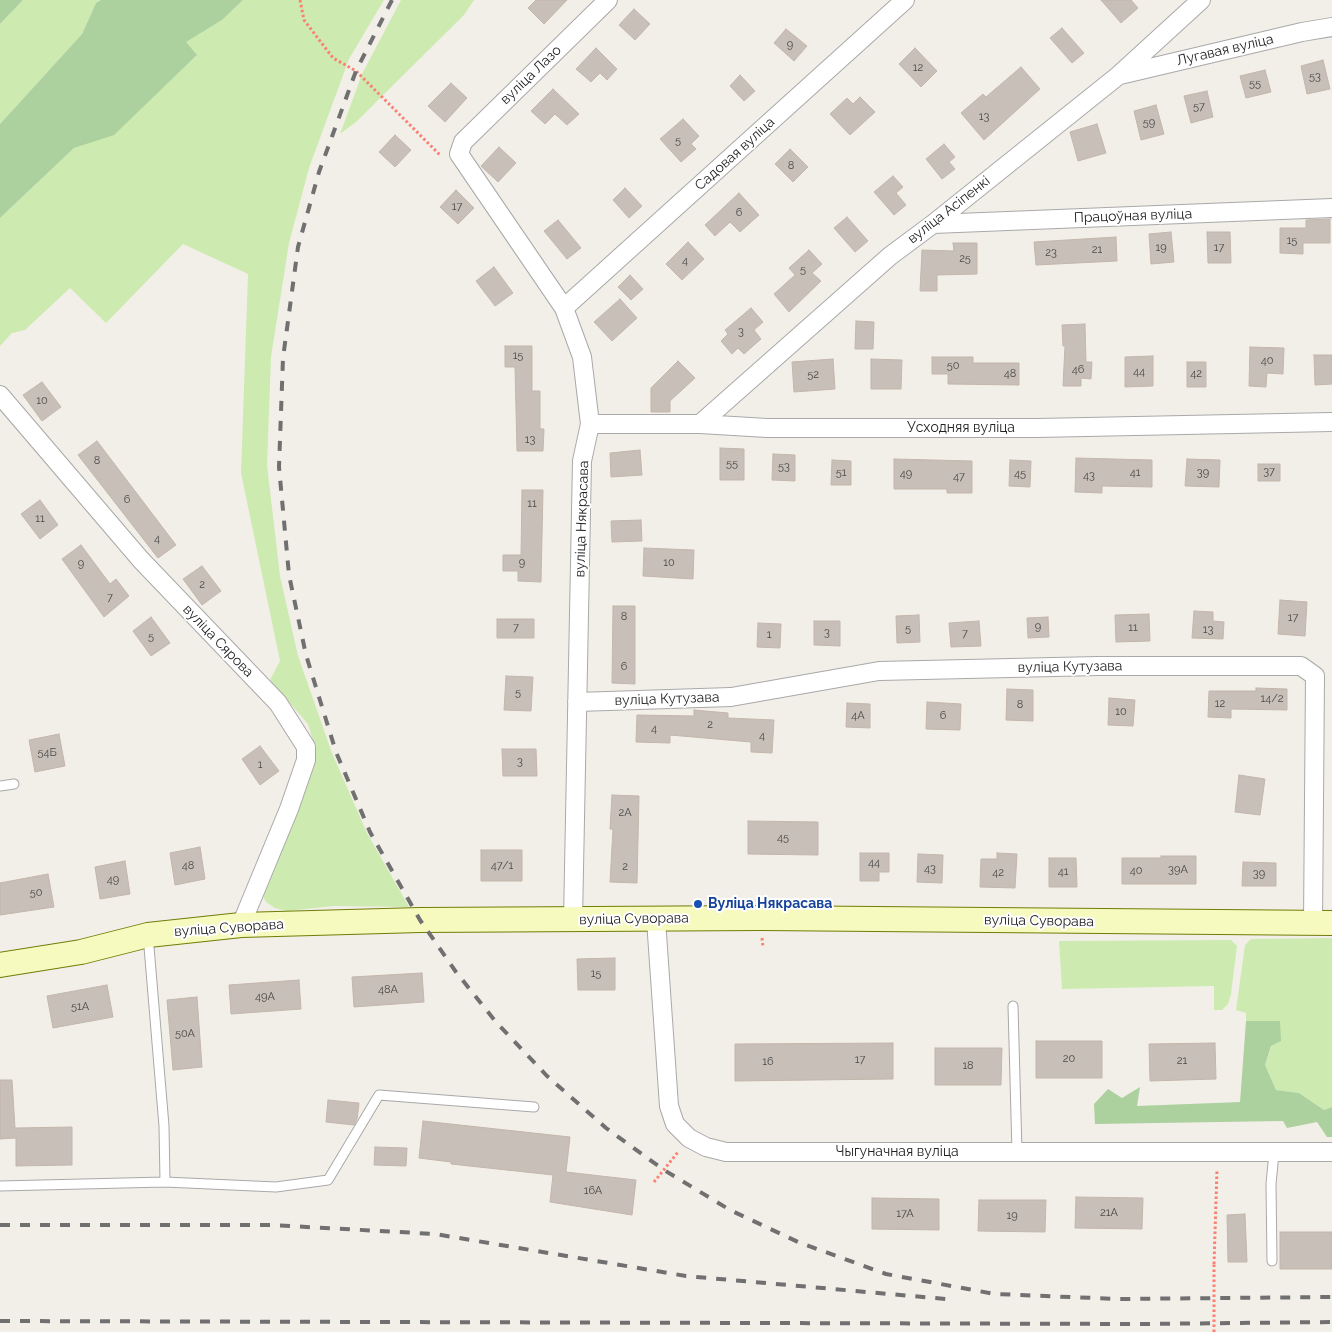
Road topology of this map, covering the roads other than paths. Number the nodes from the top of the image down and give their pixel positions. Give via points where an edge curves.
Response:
1 (608, 0) edge
2 (905, 0) edge
3 (1201, 0) edge
4 (1332, 27) edge
5 (1118, 75) junction
6 (459, 154) joint
7 (1332, 208) edge
8 (933, 224) junction
9 (564, 308) junction
10 (0, 395) edge
11 (1332, 422) edge
12 (590, 424) junction
13 (700, 424) junction
14 (577, 702) junction
15 (14, 784) dead end
16 (0, 786) edge
17 (573, 920) junction
18 (656, 920) junction
19 (1323, 923) edge
20 (240, 925) junction
21 (148, 935) junction
22 (0, 965) edge
23 (1013, 1006) dead end
24 (534, 1107) dead end
25 (1017, 1152) junction
26 (1332, 1152) edge
27 (1274, 1153) junction
28 (164, 1182) junction
29 (0, 1186) edge
30 (1272, 1261) dead end

1 - 6 street, вуліца Лазо via 463,142
2 - 9 street, Садовая вуліца
3 - 5 street, вуліца Асіпенкі
4 - 5 street, Лугавая вуліца
5 - 8 street, вуліца Асіпенкі
6 - 9 street, вуліца Някрасава
7 - 8 street, Працоўная вуліца
8 - 13 street, вуліца Асіпенкі via 890,256
9 - 12 street, вуліца Някрасава via 582,357
10 - 20 street, вуліца Сярова via 141,560 278,704 306,747 306,760 289,809
11 - 13 street, Усходняя вуліца via 1037,428 768,428
12 - 13 street, Усходняя вуліца
12 - 14 street, вуліца Някрасава via 582,461
14 - 17 street, вуліца Някрасава
14 - 19 street, вуліца Кутузава via 731,697 879,671 1302,666 1315,676
15 - 16 lane
17 - 18 street, вуліца Суворава
17 - 20 street, вуліца Суворава
18 - 19 street, вуліца Суворава
18 - 25 street, Чыгуначная вуліца via 669,1106 676,1124 689,1138 726,1152
20 - 21 street, вуліца Суворава
21 - 22 street, вуліца Суворава via 81,952
21 - 28 lane via 164,1126
23 - 25 lane
24 - 28 lane via 379,1095 328,1180 276,1187
25 - 27 street, Чыгуначная вуліца
26 - 27 street, Чыгуначная вуліца
27 - 30 lane
28 - 29 lane

